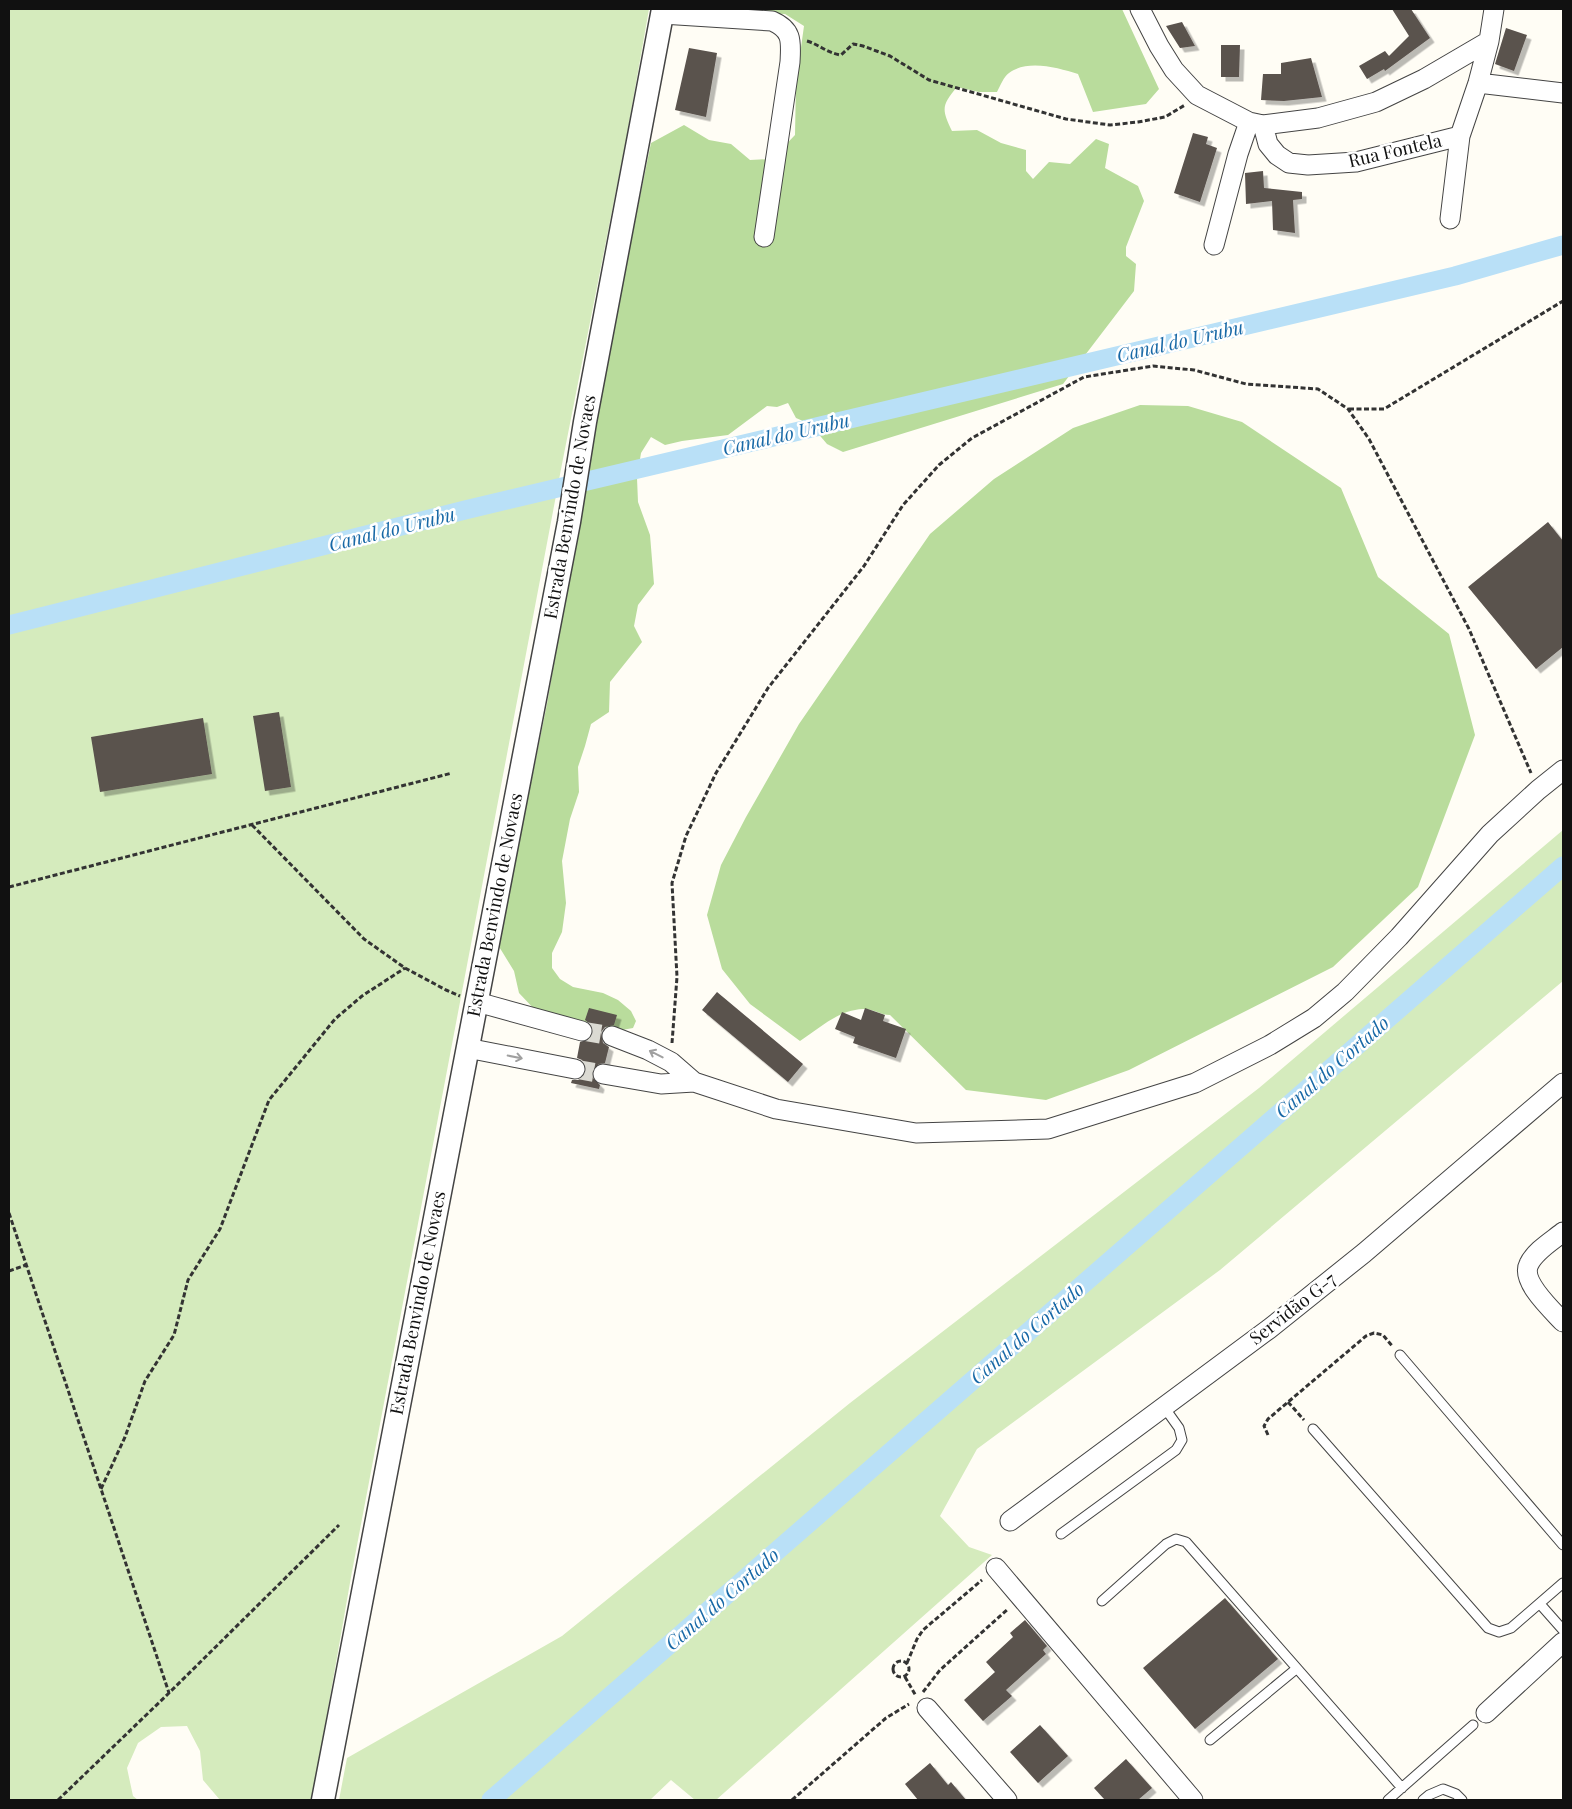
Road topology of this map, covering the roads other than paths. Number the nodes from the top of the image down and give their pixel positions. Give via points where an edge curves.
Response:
1 (1140, 9) edge
2 (1494, 9) edge
3 (662, 12) edge
4 (1489, 41) junction
5 (1478, 83) junction
6 (1563, 93) edge
7 (1256, 123) junction
8 (1460, 136) junction
9 (1450, 219) dead end
10 (764, 237) dead end
11 (1214, 245) dead end
12 (1563, 770) edge
13 (476, 1002) junction
14 (582, 1031) tunnel mouth
15 (612, 1036) tunnel mouth
16 (467, 1048) junction
17 (574, 1069) tunnel mouth
18 (603, 1074) tunnel mouth
19 (694, 1082) junction
20 (1563, 1083) edge
21 (1563, 1232) edge
22 (1563, 1322) edge
23 (1400, 1355) road end
24 (1163, 1406) junction
25 (1313, 1429) road end
26 (1010, 1521) dead end
27 (1061, 1534) dead end
28 (1563, 1546) edge
29 (991, 1573) road end
30 (1563, 1583) edge
31 (1102, 1601) dead end
32 (1540, 1604) junction
33 (1563, 1630) edge
34 (1563, 1642) edge
35 (1296, 1669) junction
36 (927, 1708) dead end
37 (1480, 1719) joint
38 (1210, 1740) dead end
39 (1402, 1788) junction
40 (323, 1800) edge
41 (1007, 1800) edge
42 (1194, 1800) edge
43 (1388, 1800) edge
44 (1423, 1800) edge
45 (1462, 1800) edge

1 - 7 street via 1174,70 1197,95
2 - 4 street
3 - 10 street via 772,21 787,30 790,62
3 - 13 street, Estrada Benvindo de Novaes via 584,422 569,522
4 - 5 street
4 - 7 street via 1424,79 1376,102 1318,118
5 - 6 street
5 - 8 street
7 - 8 street, Rua Fontela via 1277,155 1289,163 1308,165 1356,162
7 - 11 street via 1238,154
8 - 9 street
12 - 19 street via 1490,834 1399,937 1345,992 1292,1032 1195,1083 1048,1129 916,1133 776,1109
13 - 14 street
13 - 16 street, Estrada Benvindo de Novaes
19 -> 15 street via 671,1062
16 -> 17 street
16 - 40 street, Estrada Benvindo de Novaes
18 - 19 street via 661,1084
20 - 24 street, Servidão G-7 via 1350,1264 1269,1329
21 - 22 street via 1534,1256 1527,1276
23 - 28 lane
24 - 26 street, Servidão G-7
24 - 27 lane via 1179,1428 1182,1440 1176,1450
25 - 32 lane via 1488,1628 1499,1632 1511,1628
29 - 42 street
30 - 32 lane
31 - 35 lane via 1166,1544 1181,1540
32 - 33 lane
34 - 37 street
35 - 38 lane
35 - 39 lane
36 - 41 street
37 - 39 lane
39 - 43 lane
44 - 45 lane via 1443,1788

